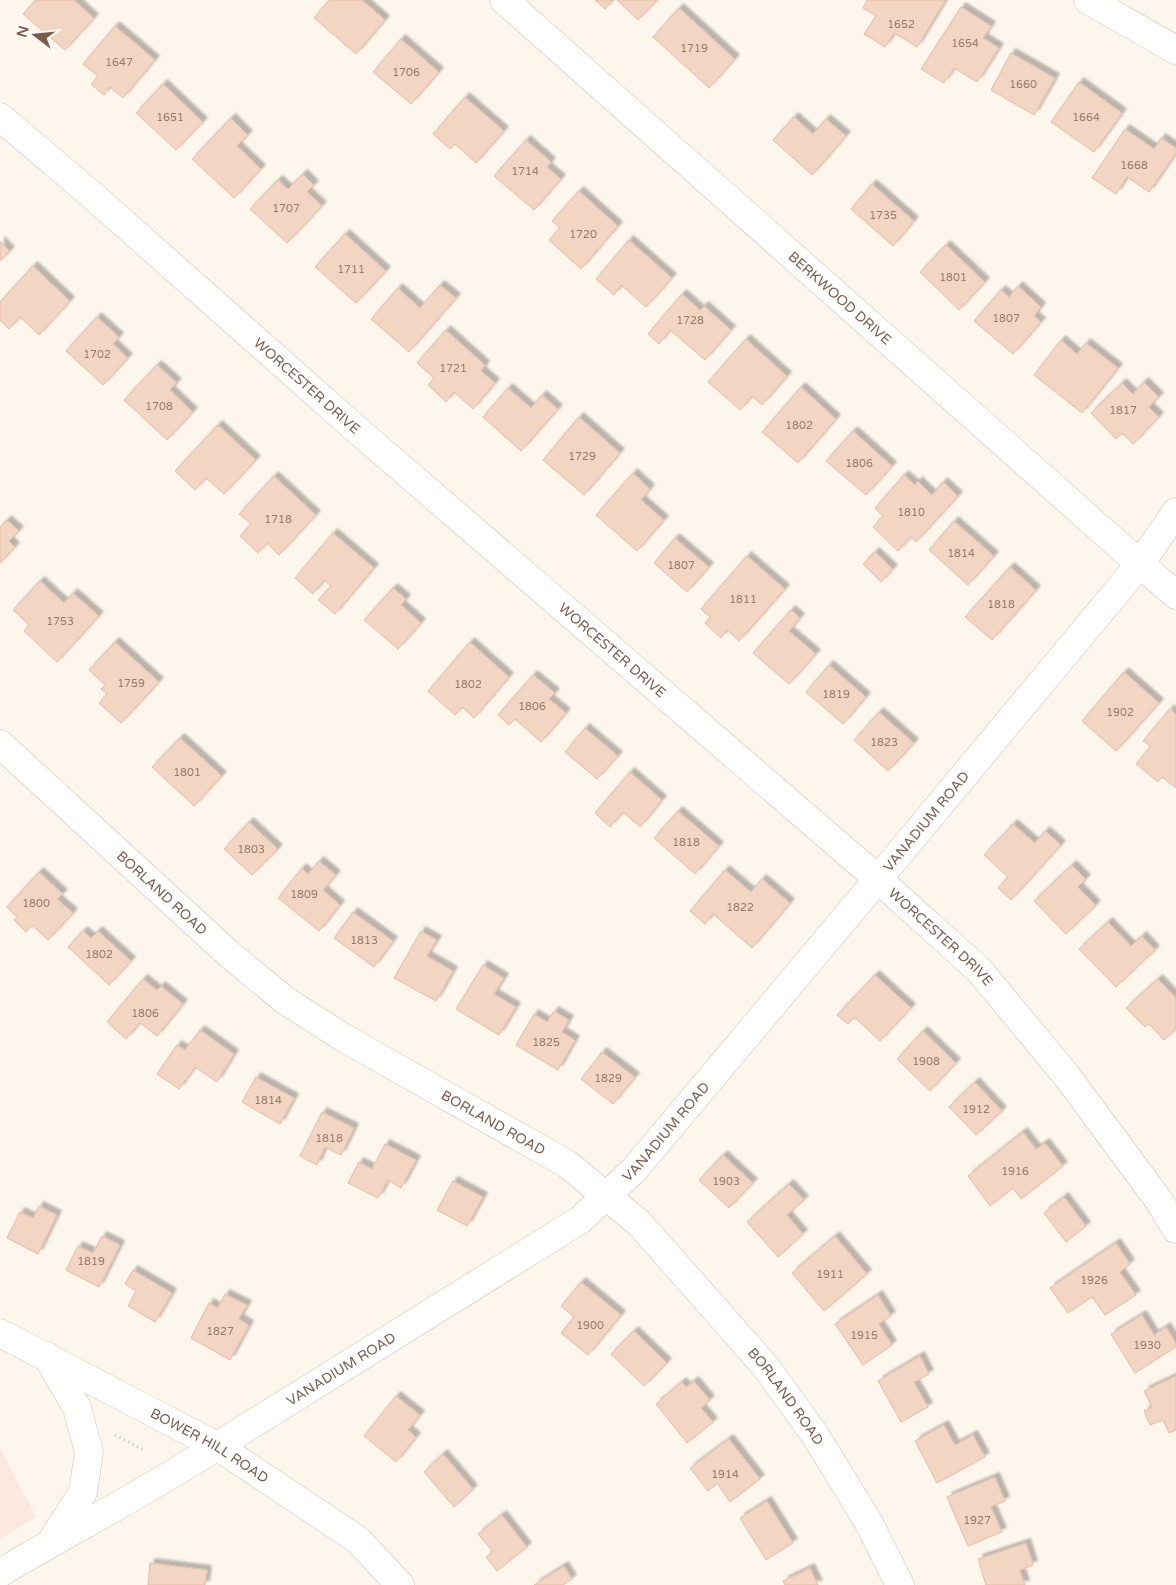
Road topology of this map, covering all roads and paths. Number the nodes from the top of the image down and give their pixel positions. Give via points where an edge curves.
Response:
1 (504, 0) edge
2 (1088, 0) edge
3 (1176, 50) edge
4 (0, 118) edge
5 (1176, 512) edge
6 (1140, 564) junction
7 (1176, 595) edge
8 (0, 744) edge
9 (878, 880) junction
10 (606, 1195) junction
11 (1176, 1229) edge
12 (0, 1333) edge
13 (46, 1356) junction
14 (110, 1432) dead end
15 (217, 1446) junction
16 (144, 1450) dead end
17 (51, 1542) junction
18 (0, 1573) edge
19 (400, 1585) edge
20 (900, 1585) edge

1 - 6 street, BERKWOOD DRIVE
2 - 3 street
4 - 9 street, WORCESTER DRIVE
5 - 6 street, VANADIUM ROAD
6 - 7 street, BERKWOOD DRIVE
6 - 9 street, VANADIUM ROAD
8 - 10 street, BORLAND ROAD via 229,954 286,1001 344,1038 567,1164
9 - 10 street, VANADIUM ROAD via 634,1170
9 - 11 street, WORCESTER DRIVE via 979,970 1066,1076 1160,1202
10 - 15 street, VANADIUM ROAD via 580,1220
10 - 20 street, BORLAND ROAD via 639,1223 766,1367 815,1435 864,1515
12 - 13 street, BOWER HILL ROAD
13 - 15 street, BOWER HILL ROAD
13 - 17 street via 78,1408 89,1452 83,1492
14 - 16 path
15 - 17 street, VANADIUM ROAD via 175,1474
15 - 19 street, BOWER HILL ROAD via 358,1540
17 - 18 street, VANADIUM ROAD

